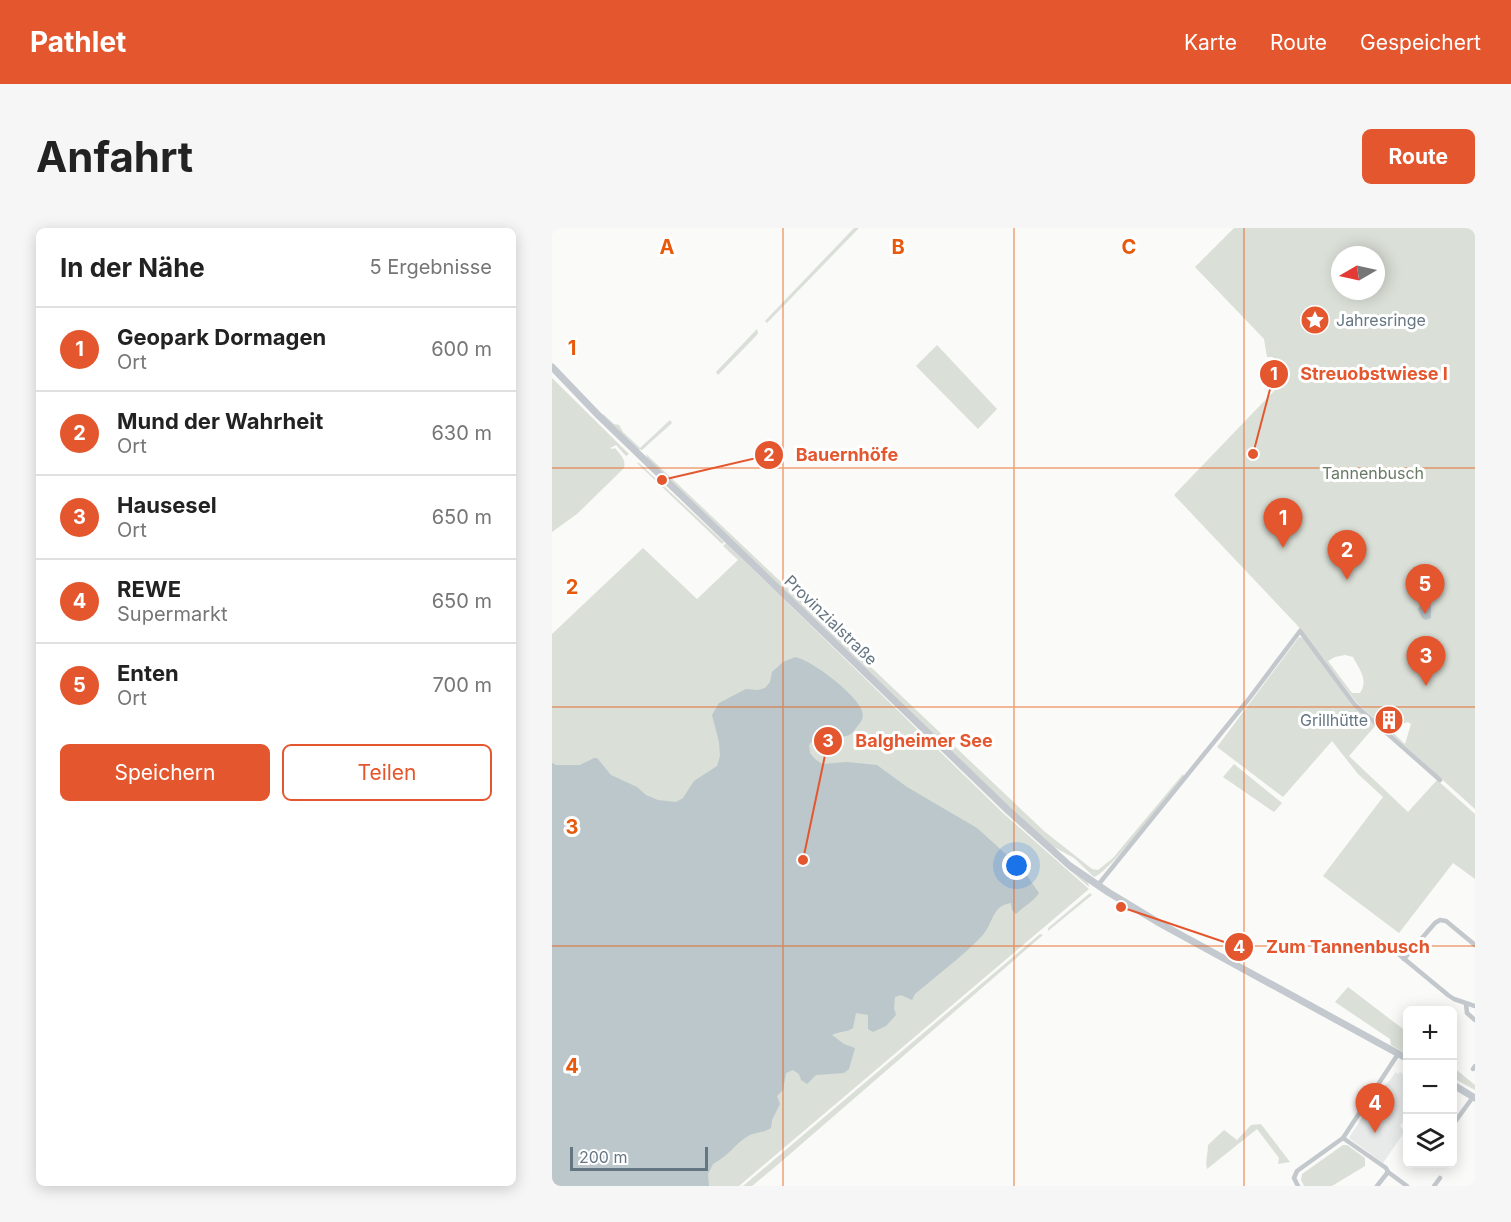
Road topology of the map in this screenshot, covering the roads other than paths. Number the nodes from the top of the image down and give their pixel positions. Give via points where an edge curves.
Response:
1 (552, 367) edge
2 (1440, 780) dead end
3 (1098, 885) junction
4 (1385, 942) dead end
5 (1475, 945) edge
6 (1404, 959) junction
7 (1466, 1004) junction
8 (1475, 1006) edge
9 (1475, 1020) edge
10 (1398, 1054) junction
11 (1403, 1057) edge
12 (1457, 1087) edge
13 (1474, 1097) edge
14 (1457, 1119) edge
15 (1343, 1138) junction
16 (1388, 1172) junction
17 (1440, 1178) dead end
18 (1298, 1186) edge
19 (1377, 1186) edge
20 (1407, 1186) edge
21 (1434, 1186) edge

1 - 3 main road, Provinzialstraße via 1022,823
2 - 3 street via 1355,705 1300,631
3 - 10 main road, Provinzialstraße via 1193,942
4 - 6 street
5 - 6 street via 1440,920
6 - 7 street via 1448,995
7 - 8 street
7 - 9 street via 1467,1013
10 - 11 main road, Provinzialstraße
10 - 15 street
12 - 13 main road
13 - 14 street
15 - 16 street
15 - 18 street via 1300,1167 1294,1179
16 - 19 street
16 - 20 street
17 - 21 street

